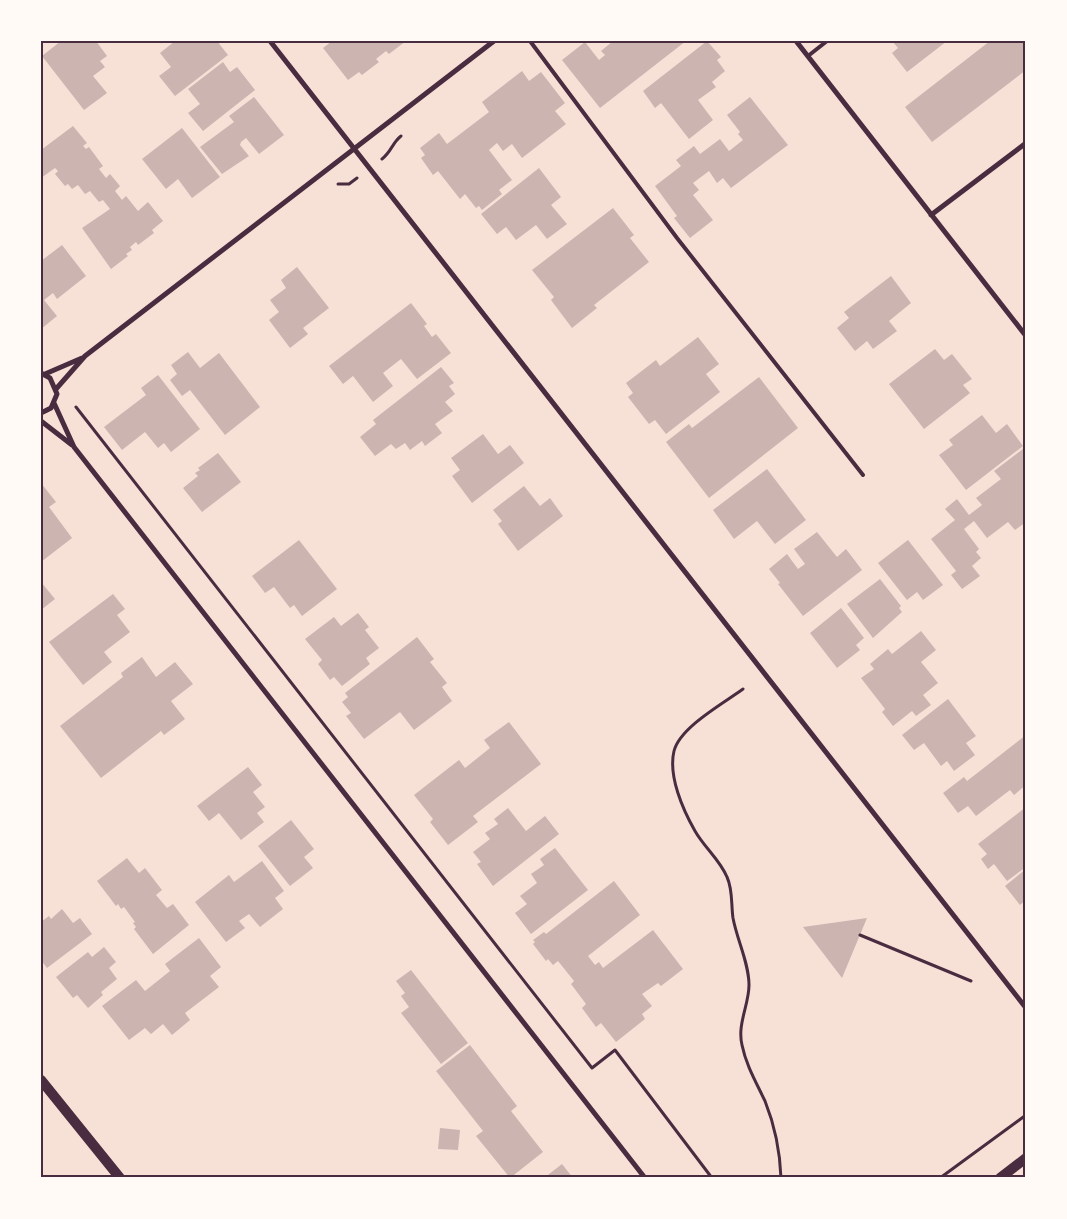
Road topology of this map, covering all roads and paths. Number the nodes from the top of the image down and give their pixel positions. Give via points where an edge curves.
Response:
1 (270, 41) edge
2 (494, 41) edge
3 (530, 41) edge
4 (796, 41) edge
5 (827, 41) edge
6 (808, 56) junction
7 (403, 134) dead end
8 (1026, 142) edge
9 (355, 150) junction
10 (369, 168) junction
11 (332, 188) dead end
12 (931, 214) junction
13 (1026, 336) edge
14 (85, 356) junction
15 (43, 373) edge
16 (56, 389) junction
17 (54, 403) junction
18 (74, 406) dead end
19 (41, 414) edge
20 (41, 421) edge
21 (74, 447) junction
22 (863, 475) dead end
23 (743, 688) dead end
24 (860, 934) dead end
25 (971, 981) dead end
26 (1026, 1008) edge
27 (41, 1075) edge
28 (41, 1080) edge
29 (55, 1096) junction
30 (1026, 1115) edge
31 (1026, 1158) edge
32 (120, 1178) edge
33 (645, 1178) edge
34 (712, 1178) edge
35 (781, 1178) edge
36 (940, 1178) edge
37 (1000, 1178) edge

1 - 9 street
2 - 9 street
3 - 22 lane via 677,238
4 - 6 street
5 - 6 lane
6 - 12 street
7 - 10 path via 391,152
8 - 12 street
9 - 10 street
9 - 14 street
10 - 11 path via 348,184 340,182
10 - 26 street
12 - 13 street
14 - 15 street
14 - 16 street
15 - 16 street
16 - 17 street
17 - 19 street
17 - 21 street
18 - 34 path via 592,1068 615,1050
20 - 21 street
21 - 33 street
23 - 35 path via 682,737 674,751 673,770 695,830 730,884 733,917 749,984 741,1042 774,1126
24 - 25 path
27 - 29 main road
28 - 29 main road
29 - 32 main road
30 - 36 path
31 - 37 main road

